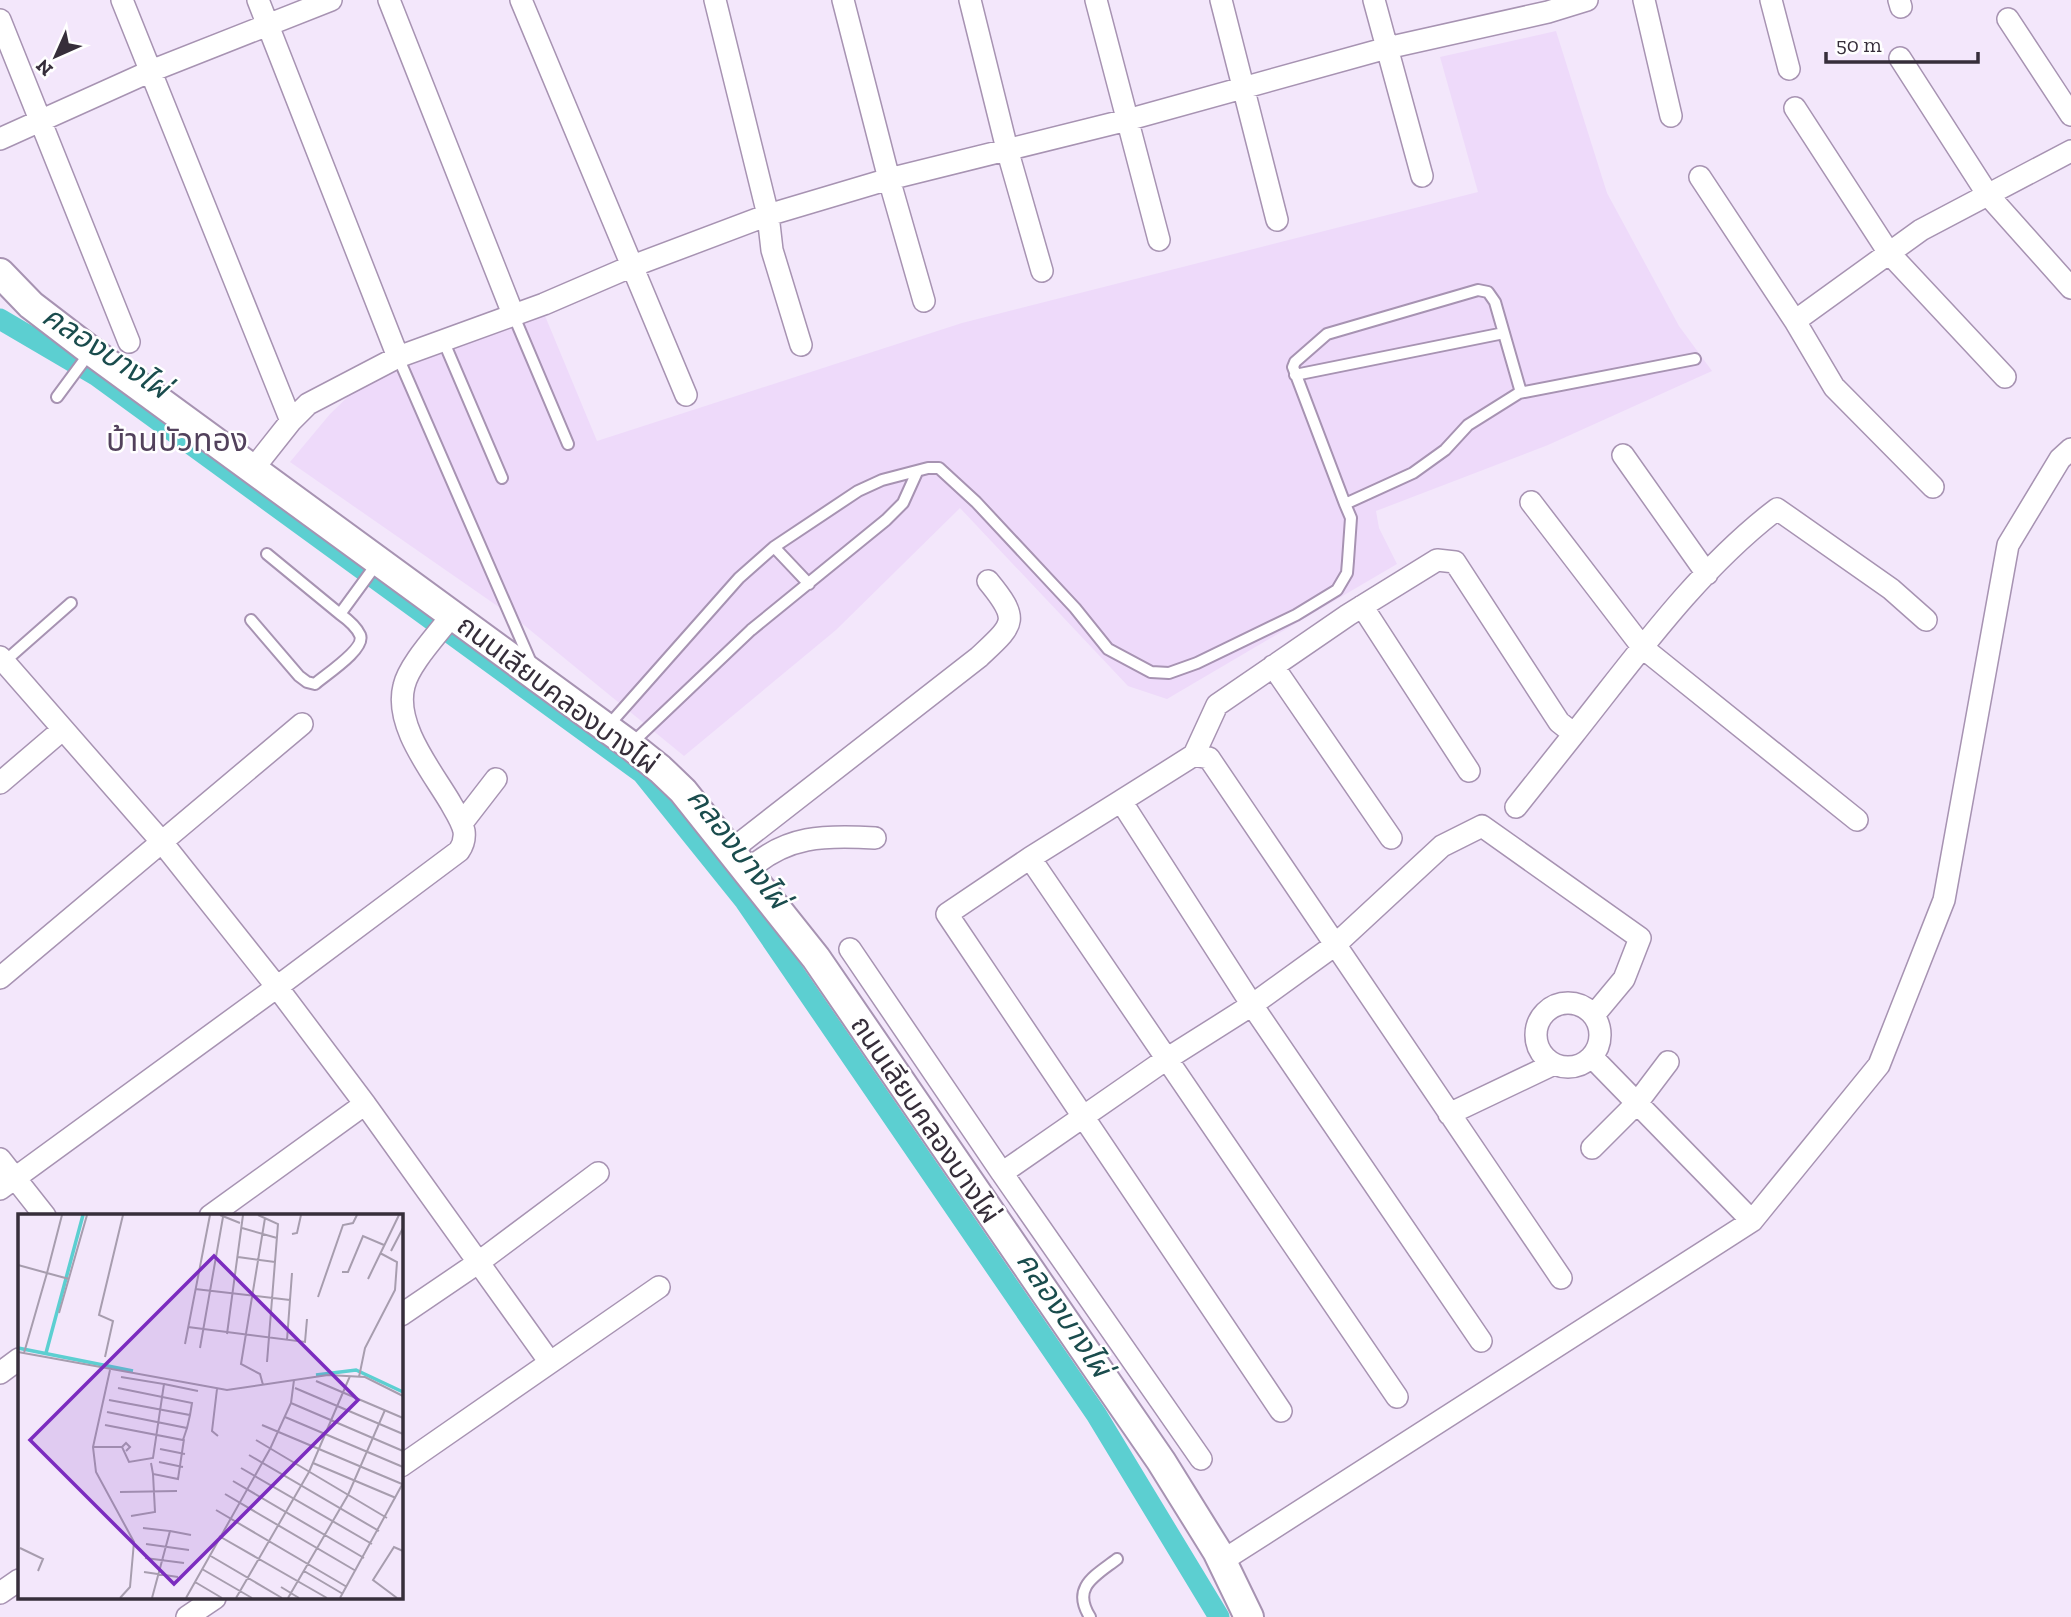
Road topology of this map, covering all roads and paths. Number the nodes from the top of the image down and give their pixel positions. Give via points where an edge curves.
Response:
1 (122, 0) edge
2 (258, 0) edge
3 (331, 0) edge
4 (389, 0) edge
5 (521, 0) edge
6 (715, 0) edge
7 (843, 0) edge
8 (970, 0) edge
9 (1096, 0) edge
10 (1221, 0) edge
11 (1374, 0) edge
12 (1587, 0) edge
13 (1644, 0) edge
14 (1771, 0) edge
15 (1547, 6) edge
16 (2008, 19) dead end
17 (0, 20) edge
18 (268, 23) junction
19 (1387, 48) junction
20 (1900, 58) dead end
21 (1788, 69) dead end
22 (151, 71) junction
23 (1243, 87) junction
24 (1796, 108) dead end
25 (2071, 115) edge
26 (1671, 116) dead end
27 (1128, 120) junction
28 (41, 121) junction
29 (0, 139) edge
30 (1007, 149) junction
31 (2071, 151) edge
32 (1422, 176) dead end
33 (1700, 177) dead end
34 (888, 179) junction
35 (1988, 195) junction
36 (768, 215) junction
37 (1277, 220) dead end
38 (1158, 240) dead end
39 (1889, 253) junction
40 (630, 267) junction
41 (1042, 271) dead end
42 (0, 273) edge
43 (2071, 288) edge
44 (925, 301) dead end
45 (513, 314) junction
46 (1795, 321) junction
47 (1504, 333) junction
48 (443, 340) junction
49 (129, 342) dead end
50 (801, 345) dead end
51 (88, 355) junction
52 (398, 357) junction
53 (1695, 359) dead end
54 (1295, 375) junction
55 (2005, 377) dead end
56 (1519, 393) junction
57 (685, 395) dead end
58 (57, 397) dead end
59 (291, 421) junction
60 (568, 444) dead end
61 (2071, 449) edge
62 (1623, 455) dead end
63 (253, 469) junction
64 (917, 472) junction
65 (502, 478) dead end
66 (1933, 487) dead end
67 (1531, 502) dead end
68 (1345, 504) junction
69 (774, 547) junction
70 (267, 554) dead end
71 (375, 566) junction
72 (1707, 574) junction
73 (988, 581) dead end
74 (809, 584) junction
75 (71, 603) dead end
76 (1362, 606) junction
77 (343, 610) junction
78 (448, 620) junction
79 (1926, 620) dead end
80 (251, 621) dead end
81 (1643, 648) junction
82 (2, 659) edge
83 (1273, 666) junction
84 (539, 680) junction
85 (302, 724) dead end
86 (606, 729) junction
87 (62, 730) junction
88 (1574, 734) junction
89 (630, 745) junction
90 (1194, 755) junction
91 (1469, 771) dead end
92 (496, 779) dead end
93 (0, 783) edge
94 (1121, 801) junction
95 (1516, 807) dead end
96 (1857, 820) dead end
97 (462, 823) junction
98 (875, 838) dead end
99 (1391, 838) dead end
100 (161, 841) junction
101 (1030, 858) junction
102 (739, 861) junction
103 (1335, 945) junction
104 (850, 949) dead end
105 (0, 978) edge
106 (277, 988) junction
107 (1252, 1005) junction
108 (1594, 1015) junction
109 (1592, 1056) junction
110 (1165, 1060) junction
111 (1668, 1062) dead end
112 (1553, 1064) junction
113 (1637, 1103) junction
114 (365, 1104) junction
115 (1449, 1114) junction
116 (1084, 1115) junction
117 (1592, 1148) dead end
118 (0, 1159) edge
119 (598, 1174) dead end
120 (1002, 1174) junction
121 (7, 1183) edge
122 (43, 1214) edge
123 (213, 1214) edge
124 (1752, 1221) junction
125 (480, 1262) junction
126 (1561, 1278) dead end
127 (659, 1287) dead end
128 (402, 1314) edge
129 (1481, 1341) dead end
130 (18, 1360) edge
131 (549, 1362) junction
132 (0, 1374) edge
133 (1396, 1397) dead end
134 (1281, 1411) dead end
135 (1201, 1459) dead end
136 (402, 1465) edge
137 (1117, 1559) dead end
138 (1222, 1561) junction
139 (18, 1581) edge
140 (0, 1593) edge
141 (212, 1600) edge
142 (187, 1617) edge
143 (1090, 1617) edge
144 (1250, 1617) edge

1 - 22 street
2 - 18 street
3 - 18 street
4 - 45 street
5 - 40 street
6 - 36 street
7 - 34 street
8 - 30 street
9 - 27 street
10 - 23 street
11 - 19 street
12 - 15 street
13 - 26 street
14 - 21 street
15 - 19 street
16 - 25 street
17 - 28 street
18 - 22 street
18 - 52 street
19 - 23 street
19 - 32 street
20 - 35 street
22 - 28 street
22 - 59 street
23 - 27 street
23 - 37 street
24 - 39 street
27 - 30 street
27 - 38 street
28 - 29 street
28 - 49 street
30 - 34 street
30 - 41 street
31 - 35 street
33 - 46 street
34 - 36 street
34 - 44 street
35 - 39 street via 1921,230
35 - 43 street
36 - 40 street
36 - 50 street via 772,250
39 - 46 street
39 - 55 street
40 - 45 street
40 - 57 street
42 - 51 street, ถนนเลียบคลองบางไผ่
45 - 48 street
45 - 60 lane
46 - 66 street via 1834,387
47 - 54 lane
47 - 54 lane via 1495,302 1488,292 1478,290 1327,334 1295,362
47 - 56 lane
48 - 52 street
48 - 65 lane
51 - 58 lane
51 - 63 street, ถนนเลียบคลองบางไผ่
52 - 59 street via 308,404
52 - 84 lane
53 - 56 lane
54 - 68 lane
56 - 68 lane via 1468,425 1413,473
59 - 63 street
61 - 124 street via 2060,459 2008,545 1944,900 1879,1065
62 - 72 street
63 - 71 street, ถนนเลียบคลองบางไผ่
64 - 68 lane via 928,467 948,474 1108,649 1151,672 1169,673 1197,663 1337,590 1347,573 1351,518
64 - 69 lane via 858,491
64 - 74 lane via 903,503
67 - 81 street
69 - 74 lane
69 - 86 lane via 739,578
70 - 77 lane
71 - 77 lane
71 - 78 street, ถนนเลียบคลองบางไผ่
72 - 79 street via 1777,509 1891,589
72 - 81 street
73 - 102 street via 1011,614 1009,627
74 - 89 lane via 751,631
75 - 82 lane
76 - 83 street
76 - 88 street via 1437,560 1455,562 1559,722
76 - 91 street
77 - 80 lane via 361,640 351,656 315,684 299,676
78 - 84 street, ถนนเลียบคลองบางไผ่
78 - 97 street via 405,682 403,714
81 - 88 street
81 - 96 street
82 - 87 street
83 - 90 street via 1216,705
83 - 99 street
84 - 86 street, ถนนเลียบคลองบางไผ่
85 - 100 street
86 - 89 street, ถนนเลียบคลองบางไผ่
87 - 93 street
87 - 100 street
88 - 95 street
89 - 102 street, ถนนเลียบคลองบางไผ่ via 683,792
90 - 94 street
90 - 103 street via 1209,758
92 - 97 street
94 - 101 street
94 - 107 street
97 - 106 street via 464,840 455,855
98 - 102 street via 835,836 792,842 760,859
100 - 105 street
100 - 106 street
101 - 110 street
101 - 116 street via 947,914
102 - 138 street, ถนนเลียบคลองบางไผ่ via 816,958 1161,1461
103 - 107 street
103 - 108 street via 1443,846 1482,826 1640,938 1624,979
103 - 115 street
104 - 120 street
106 - 114 street
106 - 121 street
107 - 110 street
107 - 129 street
108 - 109 street via 1601,1036
108 - 112 street via 1575,1003 1545,1012 1536,1040
109 - 112 street via 1573,1067
109 - 113 street
110 - 116 street
110 - 133 street
111 - 113 street
112 - 115 street
113 - 117 street
113 - 124 street
114 - 123 street
114 - 125 street
115 - 126 street
116 - 120 street
116 - 134 street
118 - 121 street
119 - 125 street
120 - 135 street
121 - 122 street
124 - 138 street
125 - 128 street
125 - 131 street
127 - 131 street
130 - 132 street
131 - 136 street
137 - 143 lane via 1089,1581 1083,1592 1083,1606
138 - 144 street, ถนนเลียบคลองบางไผ่
139 - 140 street
141 - 142 street

